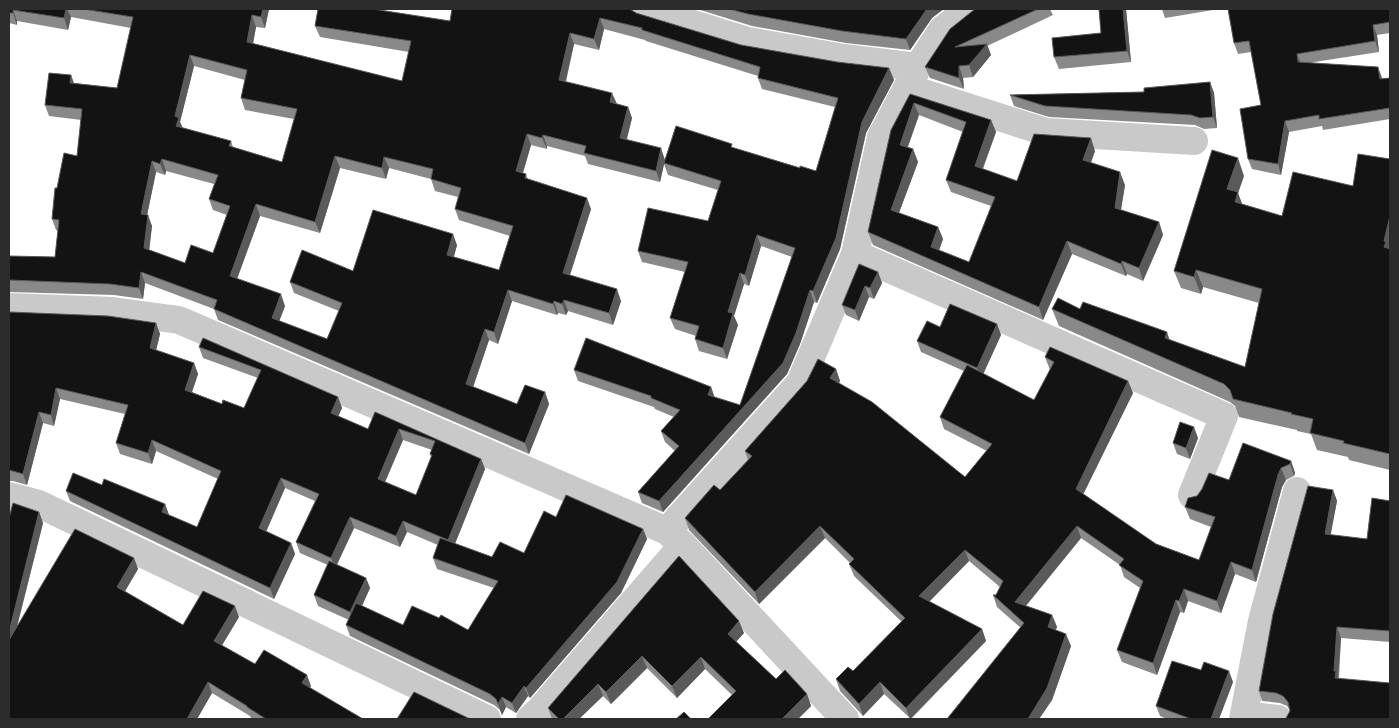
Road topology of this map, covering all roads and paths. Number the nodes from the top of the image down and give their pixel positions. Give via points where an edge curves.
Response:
1 (644, 9) edge
2 (969, 9) edge
3 (913, 78) junction
4 (1194, 141) dead end
5 (855, 254) junction
6 (9, 307) edge
7 (1297, 491) dead end
8 (1192, 495) edge
9 (9, 496) edge
10 (675, 538) junction
11 (539, 716) edge
12 (1244, 717) edge
13 (487, 719) edge
14 (845, 719) edge
15 (1278, 719) edge

1 - 3 street via 748,41 844,58
2 - 3 street via 942,30
3 - 4 street via 1046,132
3 - 5 street via 881,137
5 - 8 street via 1224,416
5 - 10 street via 800,383
6 - 10 street via 114,311 179,320
7 - 12 street via 1262,621
9 - 13 street via 39,504
10 - 11 street
10 - 14 street
12 - 15 street

